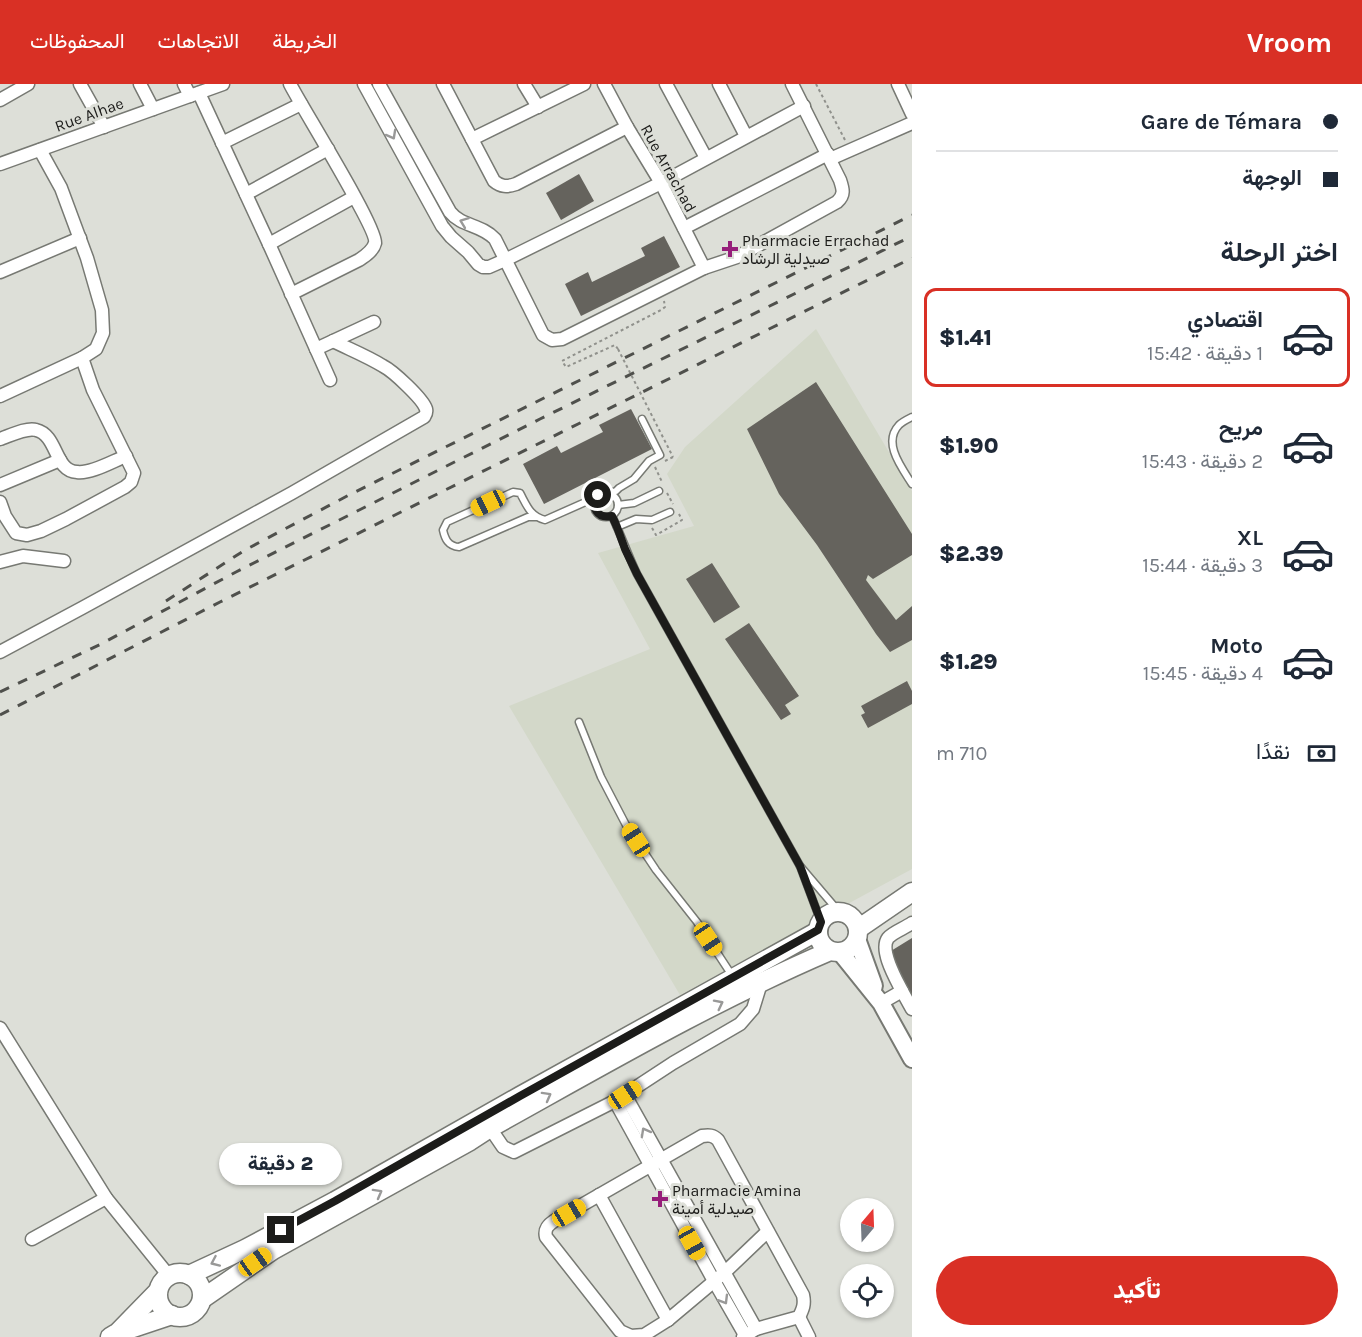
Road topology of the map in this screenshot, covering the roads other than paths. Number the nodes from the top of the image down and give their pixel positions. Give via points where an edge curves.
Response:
1 (81, 84) edge
2 (140, 84) edge
3 (184, 84) edge
4 (223, 84) edge
5 (290, 84) edge
6 (364, 84) edge
7 (379, 84) edge
8 (443, 84) edge
9 (524, 84) edge
10 (584, 84) edge
11 (604, 84) edge
12 (666, 84) edge
13 (719, 84) edge
14 (792, 84) edge
15 (897, 84) edge
16 (24, 85) edge
17 (194, 94) junction
18 (0, 100) edge
19 (301, 104) junction
20 (804, 106) junction
21 (538, 107) junction
22 (153, 109) junction
23 (912, 114) edge
24 (912, 123) edge
25 (104, 127) junction
26 (627, 127) junction
27 (746, 136) junction
28 (472, 139) junction
29 (222, 143) junction
30 (328, 149) junction
31 (40, 150) junction
32 (829, 156) junction
33 (706, 158) junction
34 (0, 164) edge
35 (661, 183) junction
36 (246, 194) junction
37 (354, 197) junction
38 (684, 228) junction
39 (80, 238) junction
40 (270, 244) junction
41 (505, 260) junction
42 (704, 268) junction
43 (0, 272) edge
44 (291, 294) junction
45 (374, 322) dead end
46 (333, 341) junction
47 (316, 349) junction
48 (82, 358) junction
49 (330, 380) dead end
50 (0, 396) edge
51 (912, 417) edge
52 (642, 419) dead end
53 (0, 439) edge
54 (126, 456) junction
55 (60, 460) junction
56 (912, 484) edge
57 (0, 485) edge
58 (659, 491) dead end
59 (610, 493) junction
60 (595, 500) junction
61 (0, 502) edge
62 (618, 505) junction
63 (670, 512) dead end
64 (612, 516) junction
65 (536, 517) junction
66 (617, 527) junction
67 (64, 561) dead end
68 (0, 562) edge
69 (0, 652) edge
70 (579, 722) dead end
71 (800, 866) junction
72 (909, 894) edge
73 (912, 923) edge
74 (851, 924) junction
75 (820, 926) junction
76 (835, 952) junction
77 (734, 978) junction
78 (761, 982) junction
79 (902, 991) junction
80 (880, 1001) junction
81 (912, 1009) edge
82 (0, 1028) edge
83 (912, 1059) edge
84 (620, 1098) junction
85 (490, 1128) junction
86 (656, 1163) junction
87 (599, 1195) junction
88 (106, 1198) junction
89 (768, 1231) junction
90 (32, 1239) dead end
91 (189, 1275) junction
92 (169, 1276) junction
93 (719, 1277) junction
94 (158, 1291) junction
95 (202, 1299) junction
96 (172, 1315) junction
97 (799, 1317) junction
98 (668, 1320) junction
99 (748, 1334) edge
100 (113, 1335) edge
101 (809, 1337) edge

1 - 25 street
2 - 22 street
3 - 17 street
4 - 17 street, Rue Alhae
5 - 19 street
6 -> 41 street via 442,226 483,267
41 -> 7 street via 491,235 455,219
8 - 28 street
9 - 21 street
10 - 21 street
11 - 26 street, Rue Arrachad
12 - 33 street
13 - 27 street
14 - 20 street
15 - 23 street
16 - 18 street
17 - 22 street, Rue Alhae
17 - 29 street
19 - 29 street
19 - 30 street
20 - 27 street
20 - 32 street
21 - 28 street
22 - 25 street, Rue Alhae
24 - 32 street
25 - 31 street, Rue Alhae
26 - 28 street via 509,186 494,181
26 - 35 street, Rue Arrachad
27 - 33 street
29 - 36 street
30 - 36 street
30 - 37 street
31 - 34 street, Rue Alhae
31 - 39 street via 61,188
32 - 38 street
32 - 42 street via 843,188 842,198 737,257
33 - 35 street
35 - 38 street, Rue Arrachad
35 - 41 street
36 - 40 street
37 - 40 street
37 - 44 street via 375,236 372,249 359,260
38 - 42 street, Rue Arrachad
39 - 43 street
39 - 48 street via 102,310 103,333 96,349
40 - 44 street
41 - 42 street via 543,335 552,340 562,339
44 - 47 street
45 - 46 street
46 - 47 street
46 - 69 street via 395,375 425,406 424,417
47 - 49 street
48 - 50 street
48 - 54 street via 109,426
51 - 56 lane via 899,425 893,436 893,450
52 - 59 lane via 660,455 649,461 634,479
53 - 55 street via 36,429 46,435
54 - 55 street via 75,473
54 - 61 street via 134,473 131,482 41,531 16,533
55 - 57 street
58 - 62 lane via 634,503
59 - 60 lane via 604,492
59 - 62 lane
60 - 64 lane via 600,515
60 - 65 lane via 549,519
62 - 64 lane
63 - 66 lane
64 - 66 lane
65 - 65 lane via 520,493 513,492 447,522 444,533 450,545 459,547 528,516
66 - 71 lane via 637,574
67 - 68 street via 23,556
70 - 77 lane via 626,825
71 - 74 lane
71 - 75 lane
72 - 74 main road
73 - 79 street via 891,935 884,946
74 - 75 main road via 833,913
74 - 76 main road via 851,948
74 - 80 main road
75 - 76 main road via 821,943
75 - 77 main road
76 - 78 main road
76 - 80 main road
77 -> 91 main road via 335,1201
78 - 84 street via 753,1009 740,1024
85 -> 78 main road
79 - 80 street
79 - 81 street
80 - 83 main road
82 - 88 street
84 - 85 street via 514,1152 503,1147
84 - 86 street
95 -> 85 main road via 273,1250
86 - 87 street
86 - 89 street via 702,1136 715,1137
86 - 93 street
87 - 98 street
87 - 98 street via 550,1224 545,1230 546,1237 620,1331 631,1336 644,1335
88 - 90 street
88 - 92 street
89 - 93 street
89 - 97 street via 803,1295
91 - 92 main road
91 - 95 main road via 202,1289
92 - 94 main road
93 - 98 street
93 - 99 street
94 - 96 main road via 164,1310
94 - 100 main road
95 - 96 main road via 191,1315
96 - 100 main road
97 - 99 street
97 - 101 street

